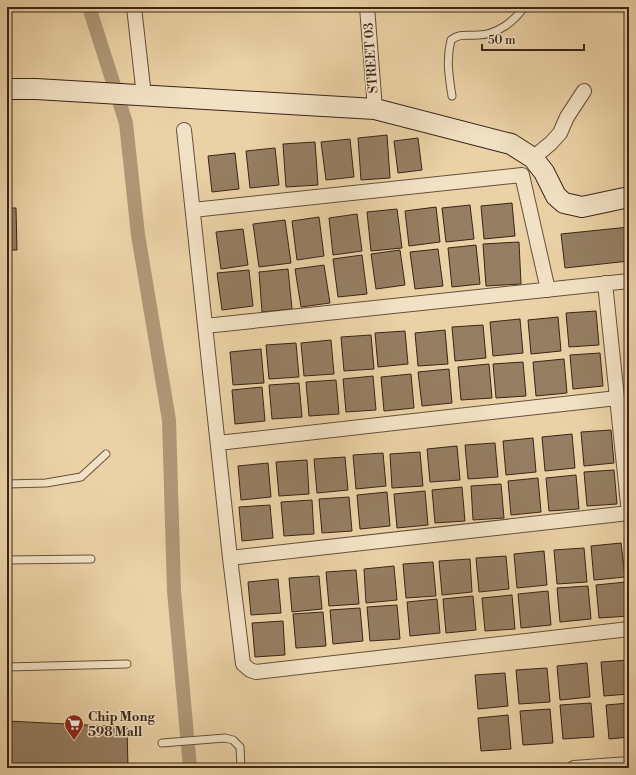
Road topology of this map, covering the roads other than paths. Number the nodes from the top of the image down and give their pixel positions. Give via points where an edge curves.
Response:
1 (134, 7) edge
2 (367, 7) edge
3 (524, 7) edge
4 (7, 89) edge
5 (584, 92) dead end
6 (140, 96) junction
7 (452, 96) dead end
8 (375, 109) junction
9 (184, 130) dead end
10 (533, 158) junction
11 (629, 197) edge
12 (193, 210) junction
13 (629, 280) edge
14 (605, 284) junction
15 (548, 290) junction
16 (205, 326) junction
17 (617, 398) junction
18 (218, 443) junction
19 (106, 454) dead end
20 (7, 484) edge
21 (629, 513) edge
22 (230, 558) junction
23 (91, 559) dead end
24 (7, 560) edge
25 (629, 629) edge
26 (127, 664) dead end
27 (7, 667) edge
28 (162, 743) dead end
29 (629, 764) edge
30 (241, 768) edge
31 (574, 768) edge

1 - 6 street
2 - 8 street, STREET 03
3 - 7 lane via 520,14 495,33 478,36 459,35 451,40 448,73
4 - 6 street
5 - 10 street via 567,117 560,133
6 - 8 street
8 - 10 street via 511,144
9 - 12 street
10 - 11 street via 544,172 556,196 564,203 582,207
12 - 15 street via 522,175
12 - 16 street
13 - 14 street
14 - 15 street
14 - 17 street
15 - 16 street
16 - 18 street
17 - 18 street
17 - 21 street
18 - 22 street
19 - 20 lane via 81,477 46,483
21 - 22 street
22 - 25 street via 243,664 256,672
23 - 24 lane
26 - 27 lane
28 - 30 lane via 225,738 233,740 240,748
29 - 31 street

